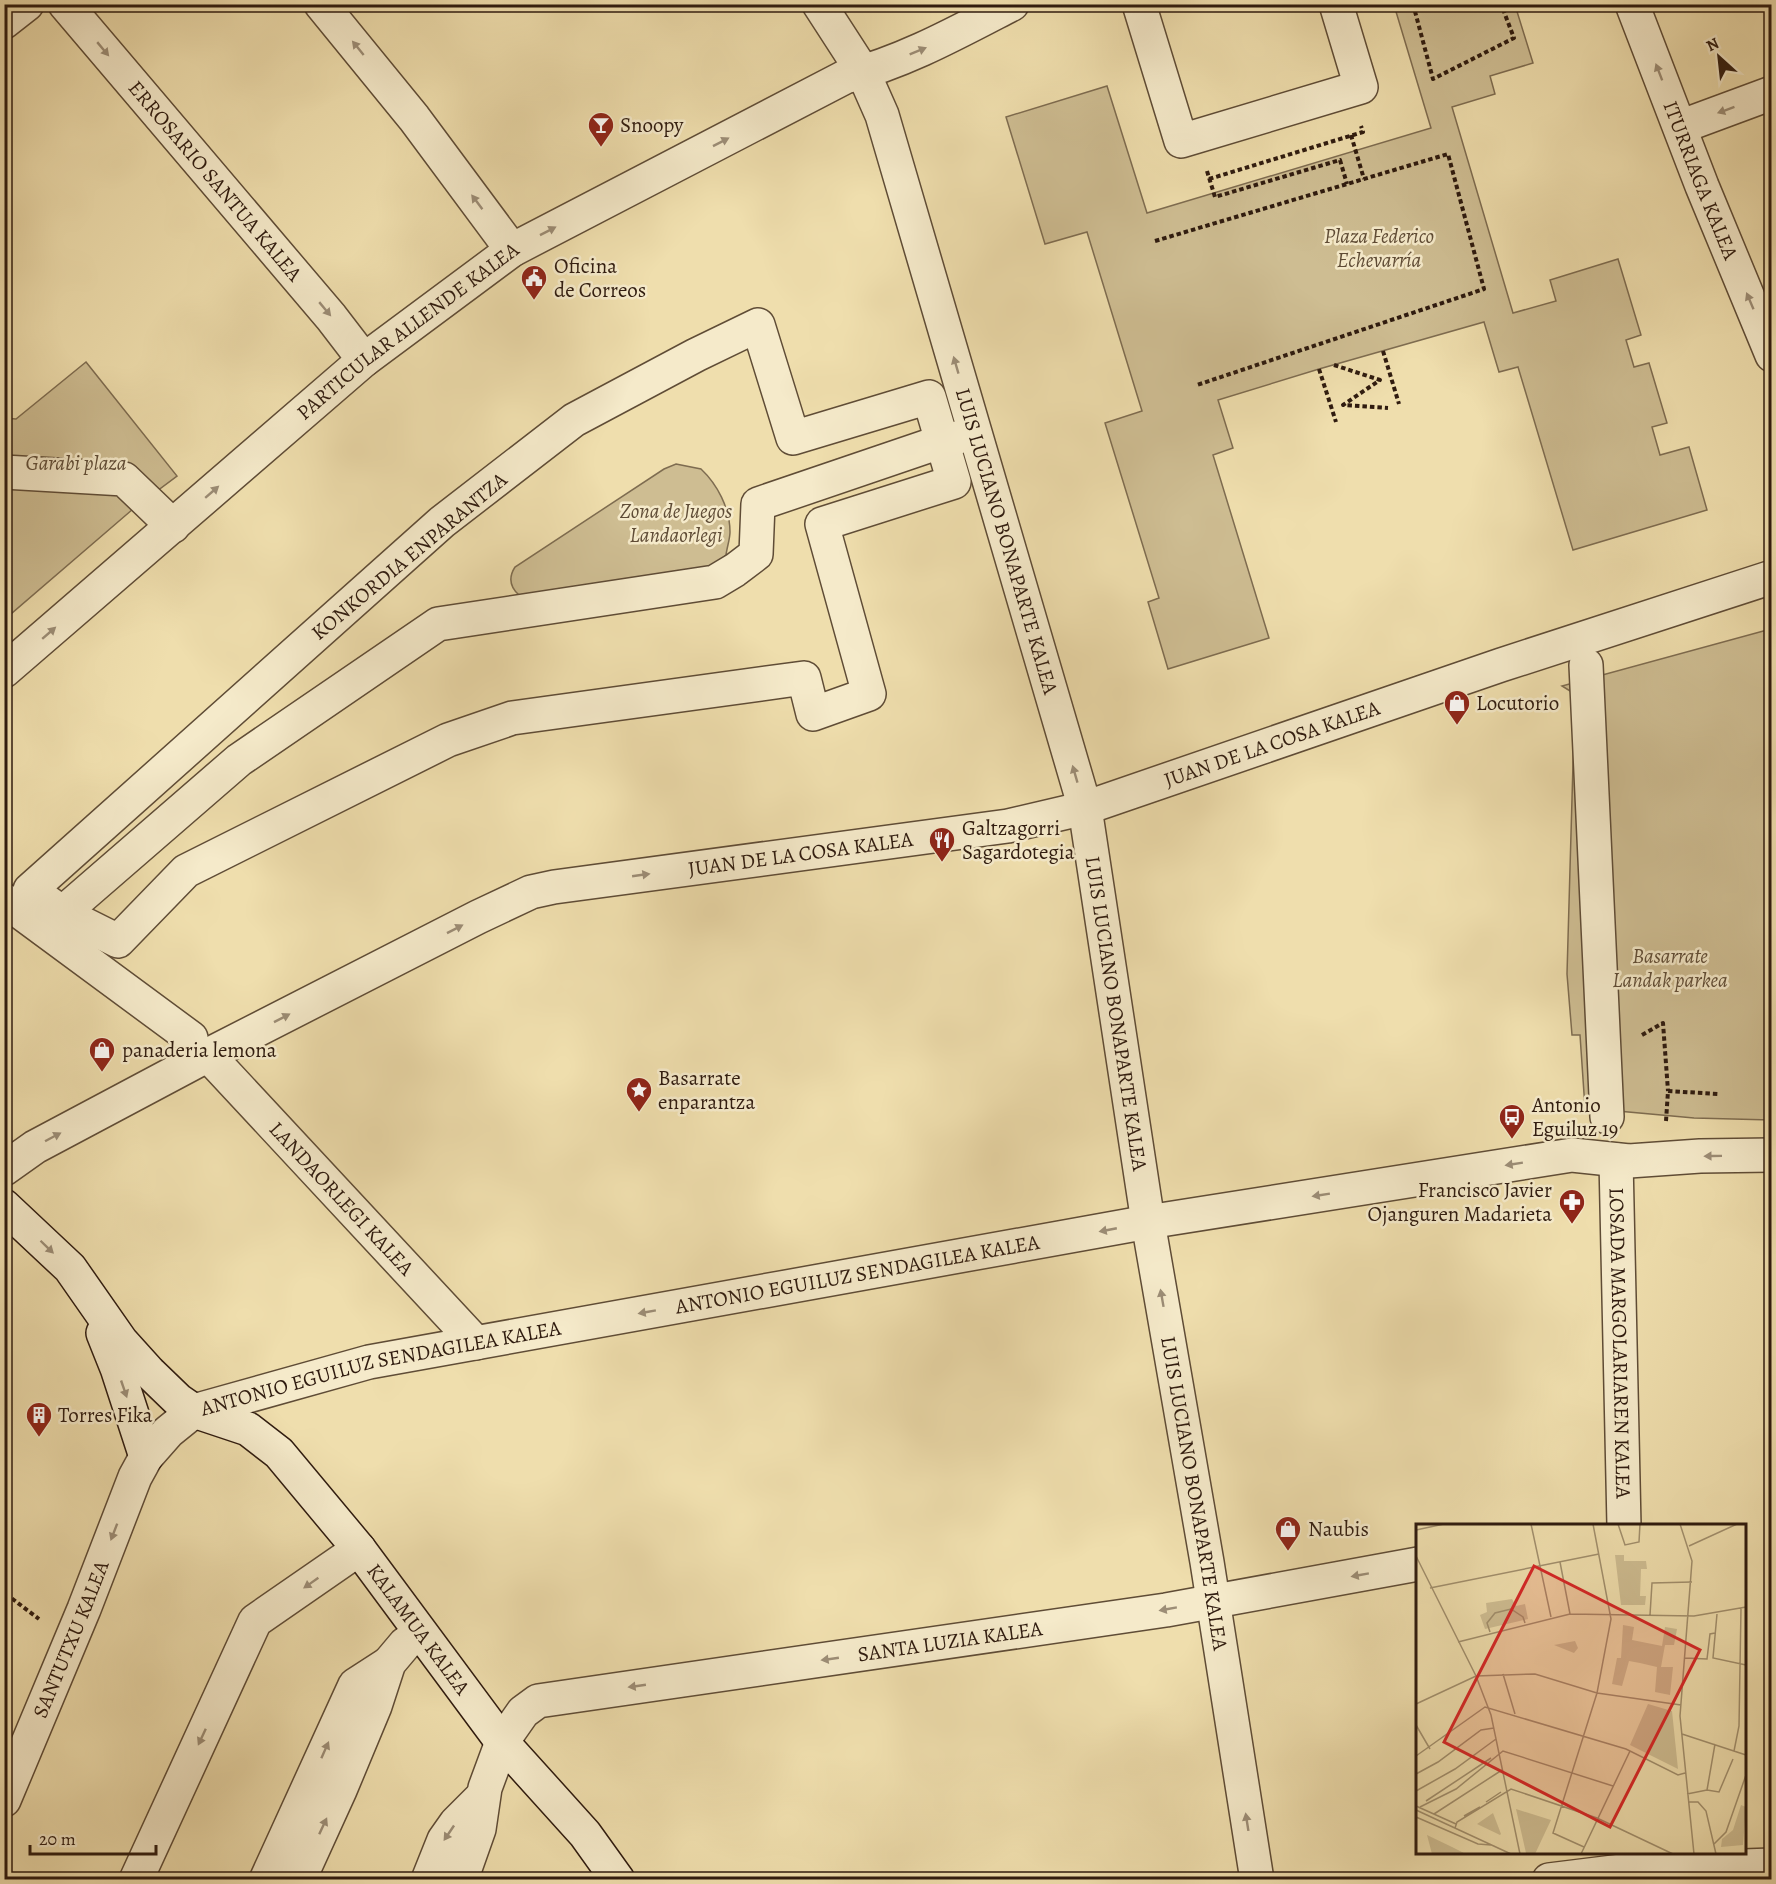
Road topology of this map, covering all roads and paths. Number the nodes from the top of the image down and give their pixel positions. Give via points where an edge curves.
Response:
1 (27, 4) edge
2 (65, 4) edge
3 (321, 4) edge
4 (819, 4) edge
5 (1012, 4) edge
6 (1139, 4) edge
7 (1336, 4) edge
8 (1413, 4) edge
9 (1502, 4) edge
10 (1632, 4) edge
11 (4, 22) edge
12 (863, 72) junction
13 (1772, 93) edge
14 (1680, 126) junction
15 (1363, 132) dead end
16 (1351, 135) junction
17 (1209, 179) dead end
18 (1364, 179) junction
19 (1155, 241) dead end
20 (512, 250) junction
21 (1383, 351) dead end
22 (1772, 355) edge
23 (364, 360) junction
24 (1334, 365) dead end
25 (1319, 369) dead end
26 (1197, 385) dead end
27 (1400, 404) dead end
28 (1388, 408) dead end
29 (1336, 423) dead end
30 (949, 440) junction
31 (4, 472) edge
32 (173, 526) junction
33 (1772, 577) edge
34 (1586, 665) dead end
35 (4, 671) edge
36 (1084, 808) junction
37 (4, 900) edge
38 (54, 922) junction
39 (200, 1047) junction
40 (1604, 1056) junction
41 (1668, 1091) junction
42 (1718, 1094) dead end
43 (1607, 1117) dead end
44 (1666, 1125) dead end
45 (1772, 1155) edge
46 (1616, 1160) junction
47 (4, 1169) edge
48 (4, 1206) edge
49 (1148, 1222) junction
50 (87, 1296) junction
51 (476, 1343) junction
52 (194, 1411) junction
53 (140, 1467) junction
54 (1624, 1524) edge
55 (359, 1549) junction
56 (1416, 1564) edge
57 (6, 1594) edge
58 (1213, 1601) junction
59 (45, 1623) dead end
60 (420, 1633) junction
61 (389, 1663) junction
62 (502, 1742) junction
63 (483, 1796) junction
64 (4, 1800) edge
65 (1772, 1866) edge
66 (1630, 1867) edge
67 (611, 1876) edge
68 (136, 1880) edge
69 (266, 1880) edge
70 (298, 1880) edge
71 (428, 1880) edge
72 (461, 1880) edge
73 (1257, 1880) edge
74 (1549, 1880) edge

1 - 11 street
2 -> 23 street, ERROSARIO SANTUA KALEA
20 -> 3 street via 414,118
4 - 12 street, LUIS LUCIANO BONAPARTE KALEA
12 -> 5 street, PARTICULAR ALLENDE KALEA via 924,49
6 - 7 street via 1181,141 1361,87
8 - 9 path via 1433,79 1514,38
14 -> 10 street, ITURRIAGA KALEA
20 -> 12 street, PARTICULAR ALLENDE KALEA via 845,77
36 -> 12 street, LUIS LUCIANO BONAPARTE KALEA via 882,115
13 -> 14 street
22 -> 14 street, ITURRIAGA KALEA
15 - 16 path
16 - 17 path
16 - 18 path
18 - 19 path
18 - 26 path via 1448,154 1485,289
20 - 23 street, PARTICULAR ALLENDE KALEA
21 - 27 path
32 -> 23 street, PARTICULAR ALLENDE KALEA
24 - 28 path via 1380,381 1343,405
25 - 29 path
30 - 38 street via 758,504 756,554 715,582 438,624 239,760
30 - 38 street, KONKORDIA ENPARANTZA via 954,482 822,524 869,694 813,714 804,678 512,718 448,740 186,871 118,941
30 - 38 street, KONKORDIA ENPARANTZA via 929,397 793,438 758,325 574,420 442,522 30,890
31 - 32 street via 124,479
35 -> 32 street, PARTICULAR ALLENDE KALEA
33 - 36 street, JUAN DE LA COSA KALEA
34 - 40 street
39 -> 36 street, JUAN DE LA COSA KALEA via 531,892 1008,826
36 - 49 street, LUIS LUCIANO BONAPARTE KALEA
37 - 38 street, LANDAORLEGI KALEA
38 - 39 street, LANDAORLEGI KALEA
47 -> 39 street, JUAN DE LA COSA KALEA
39 - 51 street, LANDAORLEGI KALEA
40 - 41 path via 1663,1023
40 - 43 street
41 - 42 path
41 - 44 path
45 -> 46 street, ANTONIO EGUILUZ SENDAGILEA KALEA
46 -> 49 street, ANTONIO EGUILUZ SENDAGILEA KALEA via 1572,1155
46 - 54 street, LOSADA MARGOLARIAREN KALEA
48 -> 50 street via 70,1268
49 -> 51 street, ANTONIO EGUILUZ SENDAGILEA KALEA
58 -> 49 street, LUIS LUCIANO BONAPARTE KALEA
50 - 52 street via 149,1372
50 -> 53 street via 112,1353
51 - 52 street, ANTONIO EGUILUZ SENDAGILEA KALEA via 369,1362
52 - 53 street, ANTONIO EGUILUZ SENDAGILEA KALEA via 168,1432
52 - 55 street, KALAMUA KALEA via 248,1428 279,1453
53 -> 64 street, SANTUTXU KALEA
55 - 60 street, KALAMUA KALEA
55 -> 68 street via 255,1621
56 -> 58 street, SANTA LUZIA KALEA
57 - 59 path
58 -> 62 street, SANTA LUZIA KALEA via 538,1701 523,1712
73 -> 58 street, LUIS LUCIANO BONAPARTE KALEA
60 - 61 street
60 - 62 street, KALAMUA KALEA
69 -> 61 street via 355,1685
70 -> 61 street via 340,1790
62 - 63 street, SANTA LUZIA KALEA
62 - 67 street, KALAMUA KALEA via 585,1834
63 -> 71 street via 444,1840
63 - 72 street via 479,1829
65 - 66 street
66 - 74 street

